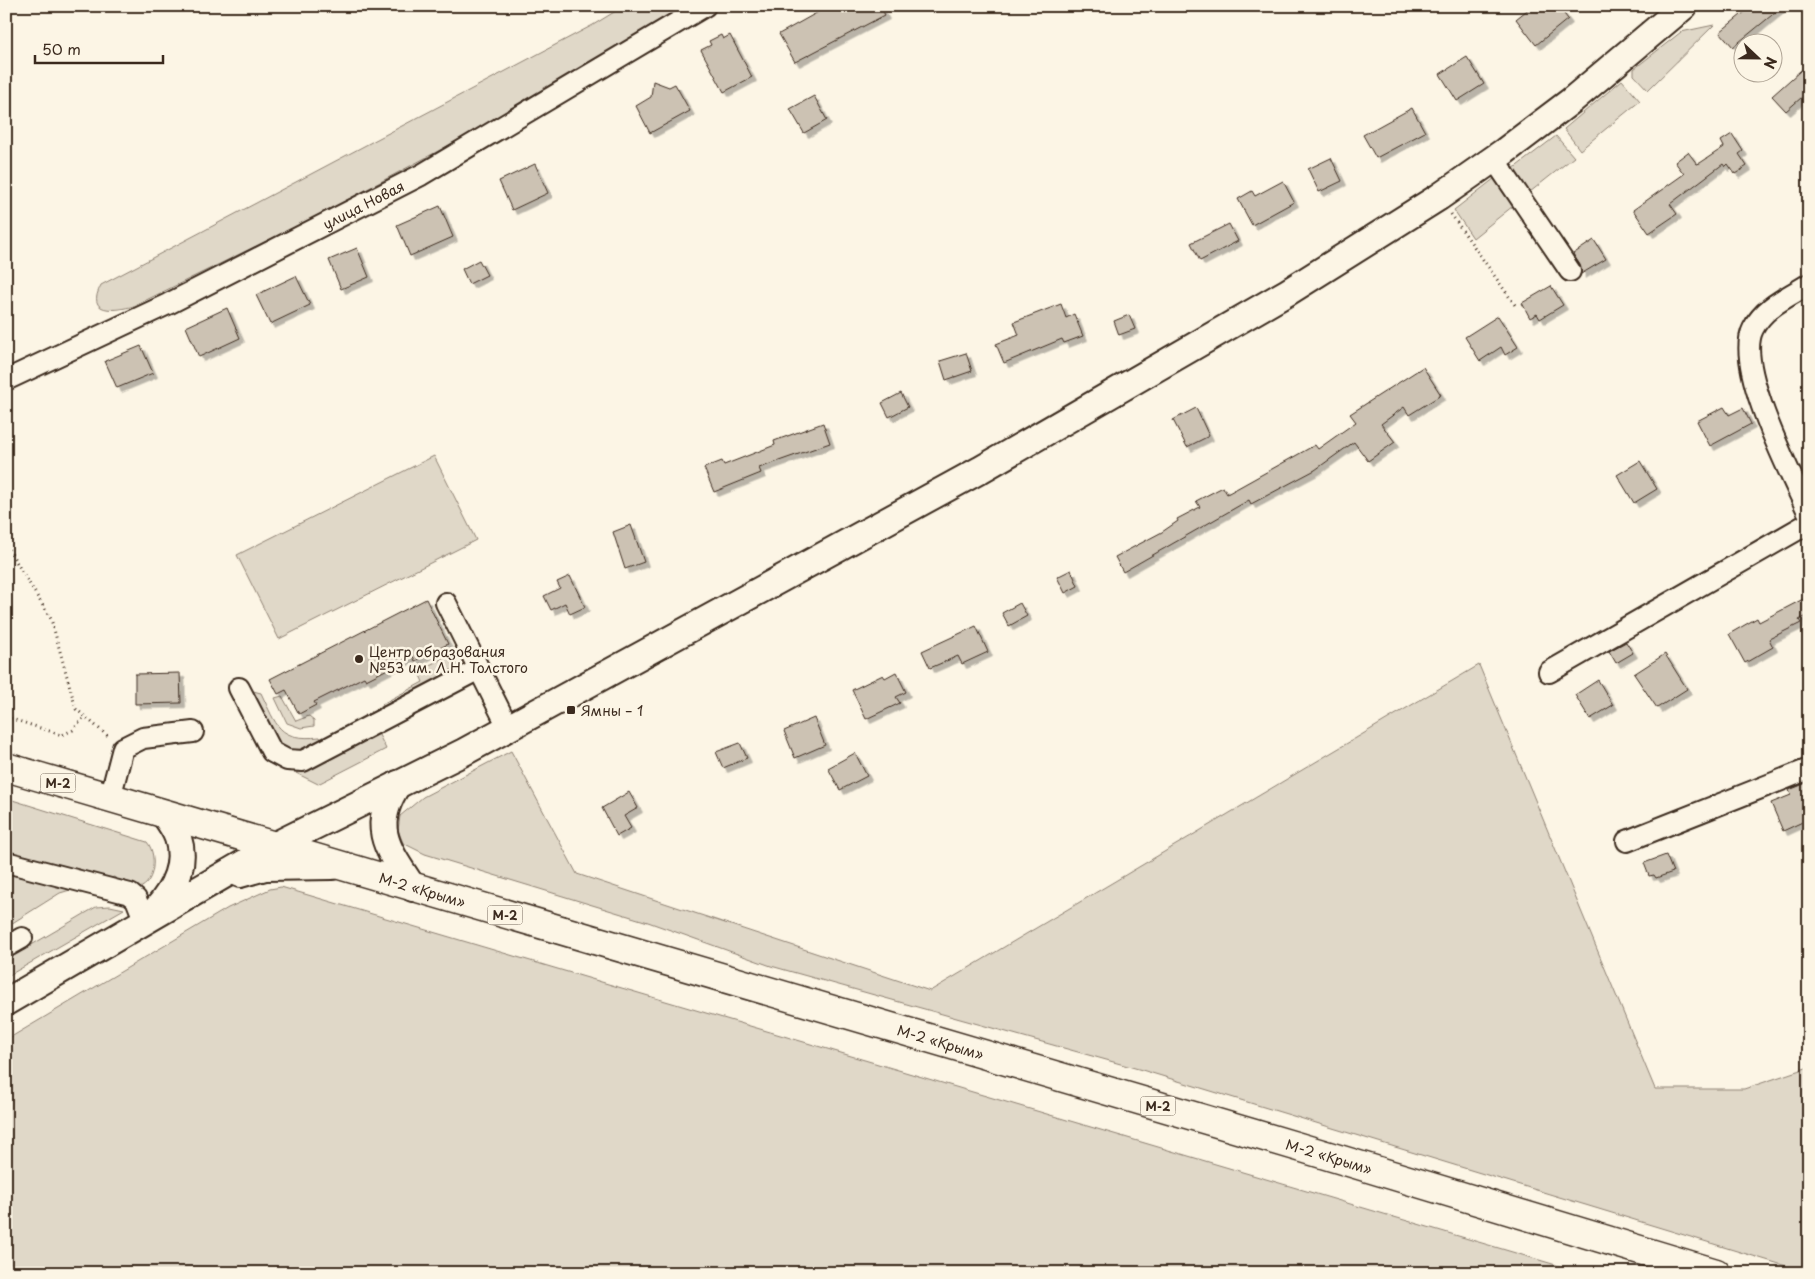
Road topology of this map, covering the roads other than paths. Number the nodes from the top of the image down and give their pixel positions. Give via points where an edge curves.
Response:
1 (705, 6) edge
2 (1684, 6) edge
3 (1494, 159) junction
4 (1570, 271) dead end
5 (1809, 284) edge
6 (6, 380) edge
7 (1809, 514) edge
8 (1809, 523) edge
9 (446, 603) dead end
10 (479, 669) junction
11 (1549, 672) dead end
12 (238, 688) dead end
13 (508, 727) junction
14 (193, 732) dead end
15 (6, 767) edge
16 (1809, 769) edge
17 (398, 784) junction
18 (110, 798) junction
19 (164, 814) junction
20 (1627, 841) dead end
21 (272, 847) junction
22 (6, 862) edge
23 (338, 866) junction
24 (215, 880) junction
25 (413, 888) junction
26 (145, 922) junction
27 (6, 1002) edge
28 (1716, 1273) edge

1 - 6 street, улица Новая via 420,175 168,304
2 - 3 main road via 1571,101
3 - 4 street
3 - 13 main road via 1288,292 1126,387 915,506
5 - 7 street via 1765,313 1752,330 1748,346 1758,394
8 - 11 street
9 - 10 street
10 - 12 street via 300,762 272,752
10 - 13 street
13 - 17 main road
14 - 18 street via 143,738 123,748
15 - 18 highway, М-2
16 - 20 street
17 - 21 main road
17 - 25 main road via 385,808 383,834
18 - 19 highway, М-2
19 - 21 highway, М-2 «Крым» / М-2
19 - 26 main road via 178,838 180,870 170,895
21 - 23 highway, М-2 «Крым» / М-2
21 - 24 main road
22 - 26 street via 130,894 136,899
23 - 24 main road via 265,867
23 - 25 highway, М-2 «Крым» / М-2
24 - 26 main road
25 - 28 highway, М-2 «Крым» / М-2 via 1290,1144
26 - 27 main road

